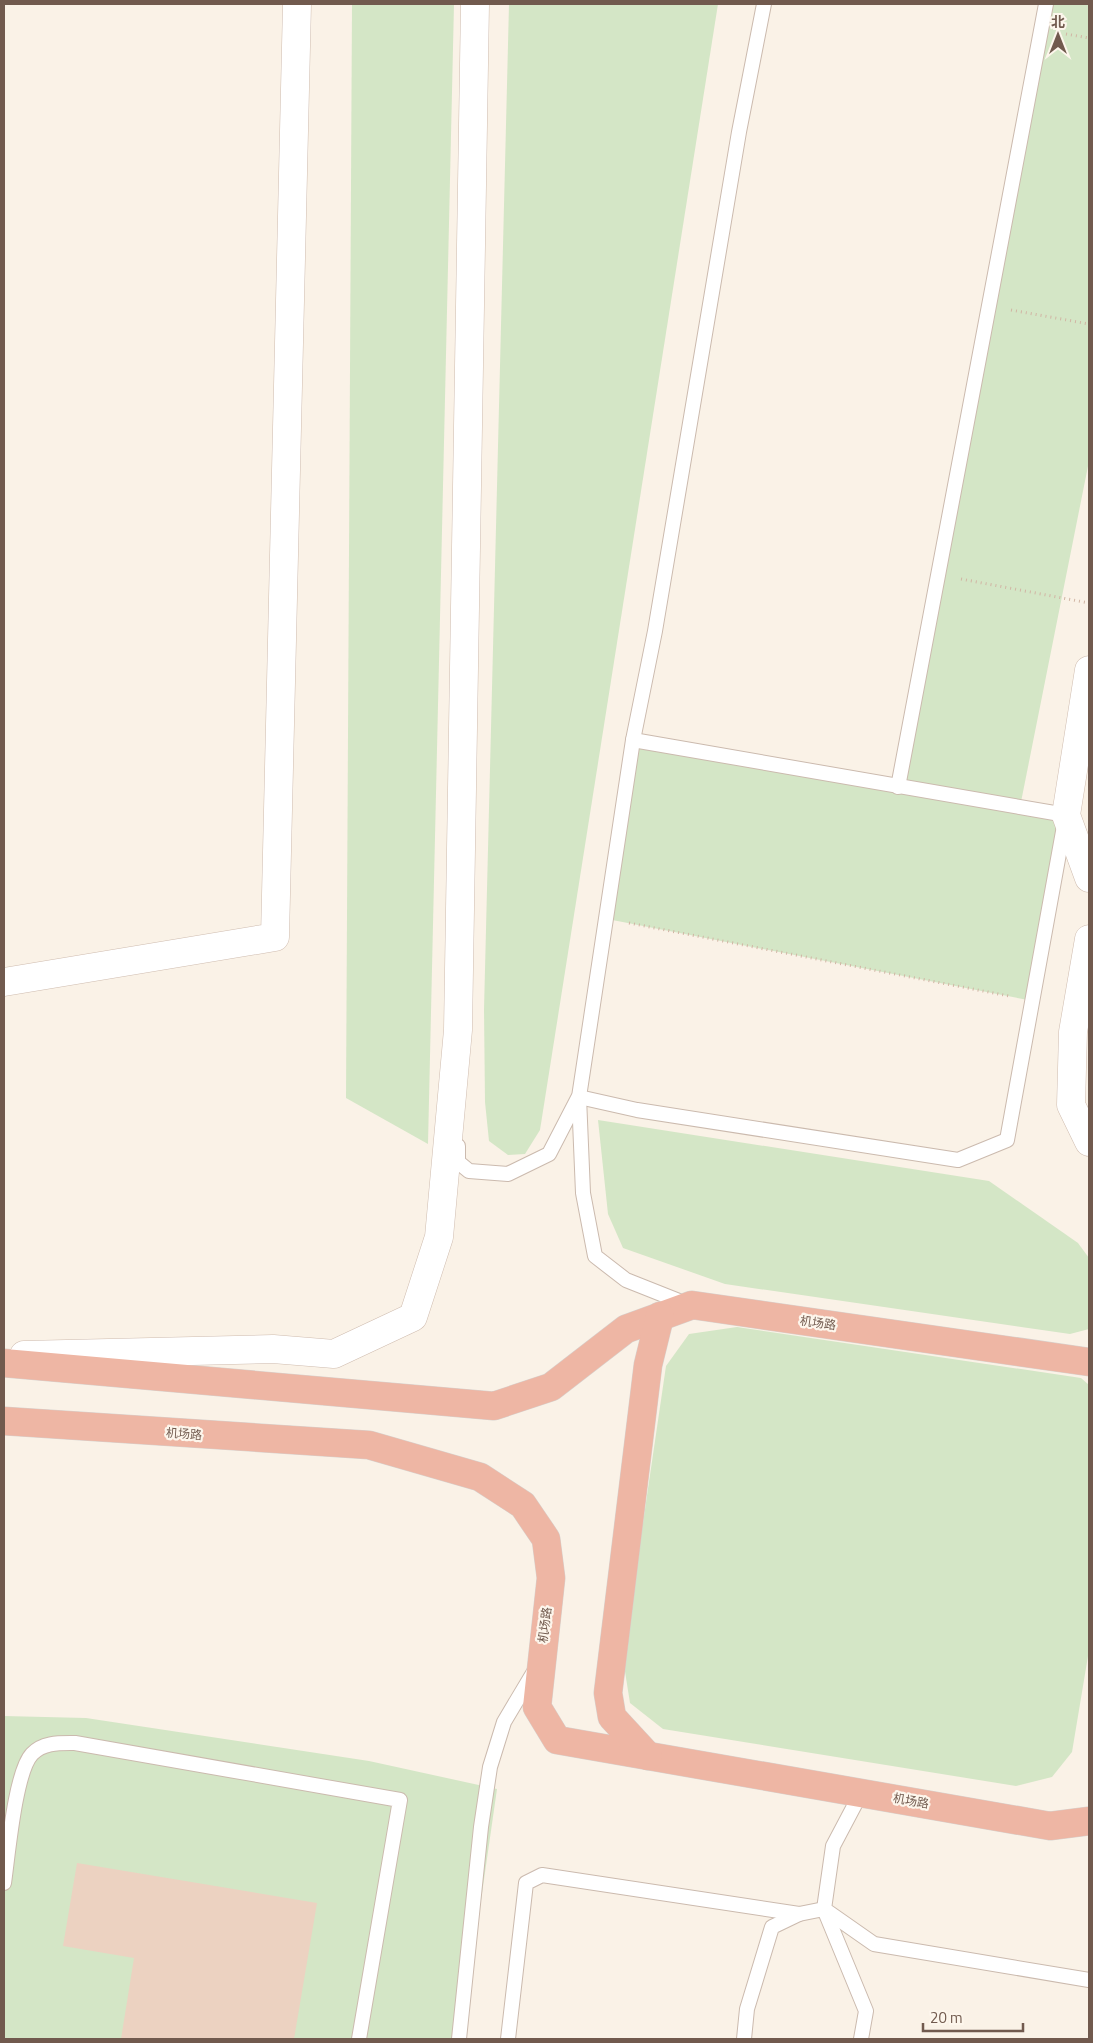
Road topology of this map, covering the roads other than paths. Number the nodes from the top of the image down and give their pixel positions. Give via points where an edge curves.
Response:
1 (297, 4) edge
2 (475, 4) edge
3 (764, 4) edge
4 (1046, 4) edge
5 (1089, 670) edge
6 (633, 740) junction
7 (898, 787) junction
8 (1066, 815) junction
9 (1089, 878) edge
10 (1089, 939) edge
11 (4, 982) edge
12 (458, 1030) junction
13 (579, 1097) junction
14 (1089, 1142) edge
15 (692, 1305) junction
16 (660, 1316) junction
17 (4, 1356) edge
18 (1089, 1362) edge
19 (4, 1363) edge
20 (4, 1421) edge
21 (541, 1658) junction
22 (648, 1756) junction
23 (861, 1793) junction
24 (1089, 1820) edge
25 (4, 1883) edge
26 (824, 1910) junction
27 (800, 1914) junction
28 (1089, 1980) edge
29 (360, 2039) edge
30 (459, 2039) edge
31 (508, 2039) edge
32 (744, 2039) edge
33 (861, 2039) edge

1 - 11 main road via 275,937
2 - 12 main road
3 - 6 lane via 739,132 655,631
4 - 7 lane
5 - 8 main road
6 - 7 lane
6 - 13 lane
7 - 8 lane
8 - 9 main road
8 - 13 lane via 1007,1140 958,1160 637,1110
10 - 14 main road via 1073,1032 1071,1105
12 - 13 lane via 458,1162 469,1172 508,1174 549,1154
12 - 17 main road via 439,1237 413,1316 334,1354 273,1349
13 - 15 lane via 583,1193 595,1256 626,1280
15 - 16 highway, 机场路
15 - 18 highway, 机场路
16 - 19 highway, 机场路 via 626,1329 551,1387 494,1406
16 - 22 highway via 647,1374 608,1693 612,1717
20 - 21 highway, 机场路 via 369,1445 480,1477 523,1506 546,1539 551,1578
21 - 22 highway, 机场路 via 537,1707 557,1740
21 - 30 lane via 504,1722 490,1767
22 - 23 highway, 机场路
23 - 24 highway, 机场路 via 1050,1826
23 - 26 lane via 833,1846
25 - 29 lane via 21,1776 32,1754 50,1743 75,1743 400,1800
26 - 27 lane
26 - 28 lane via 874,1944
26 - 33 lane via 866,2011
27 - 31 lane via 542,1875 526,1883
27 - 32 lane via 772,1927 748,2009

